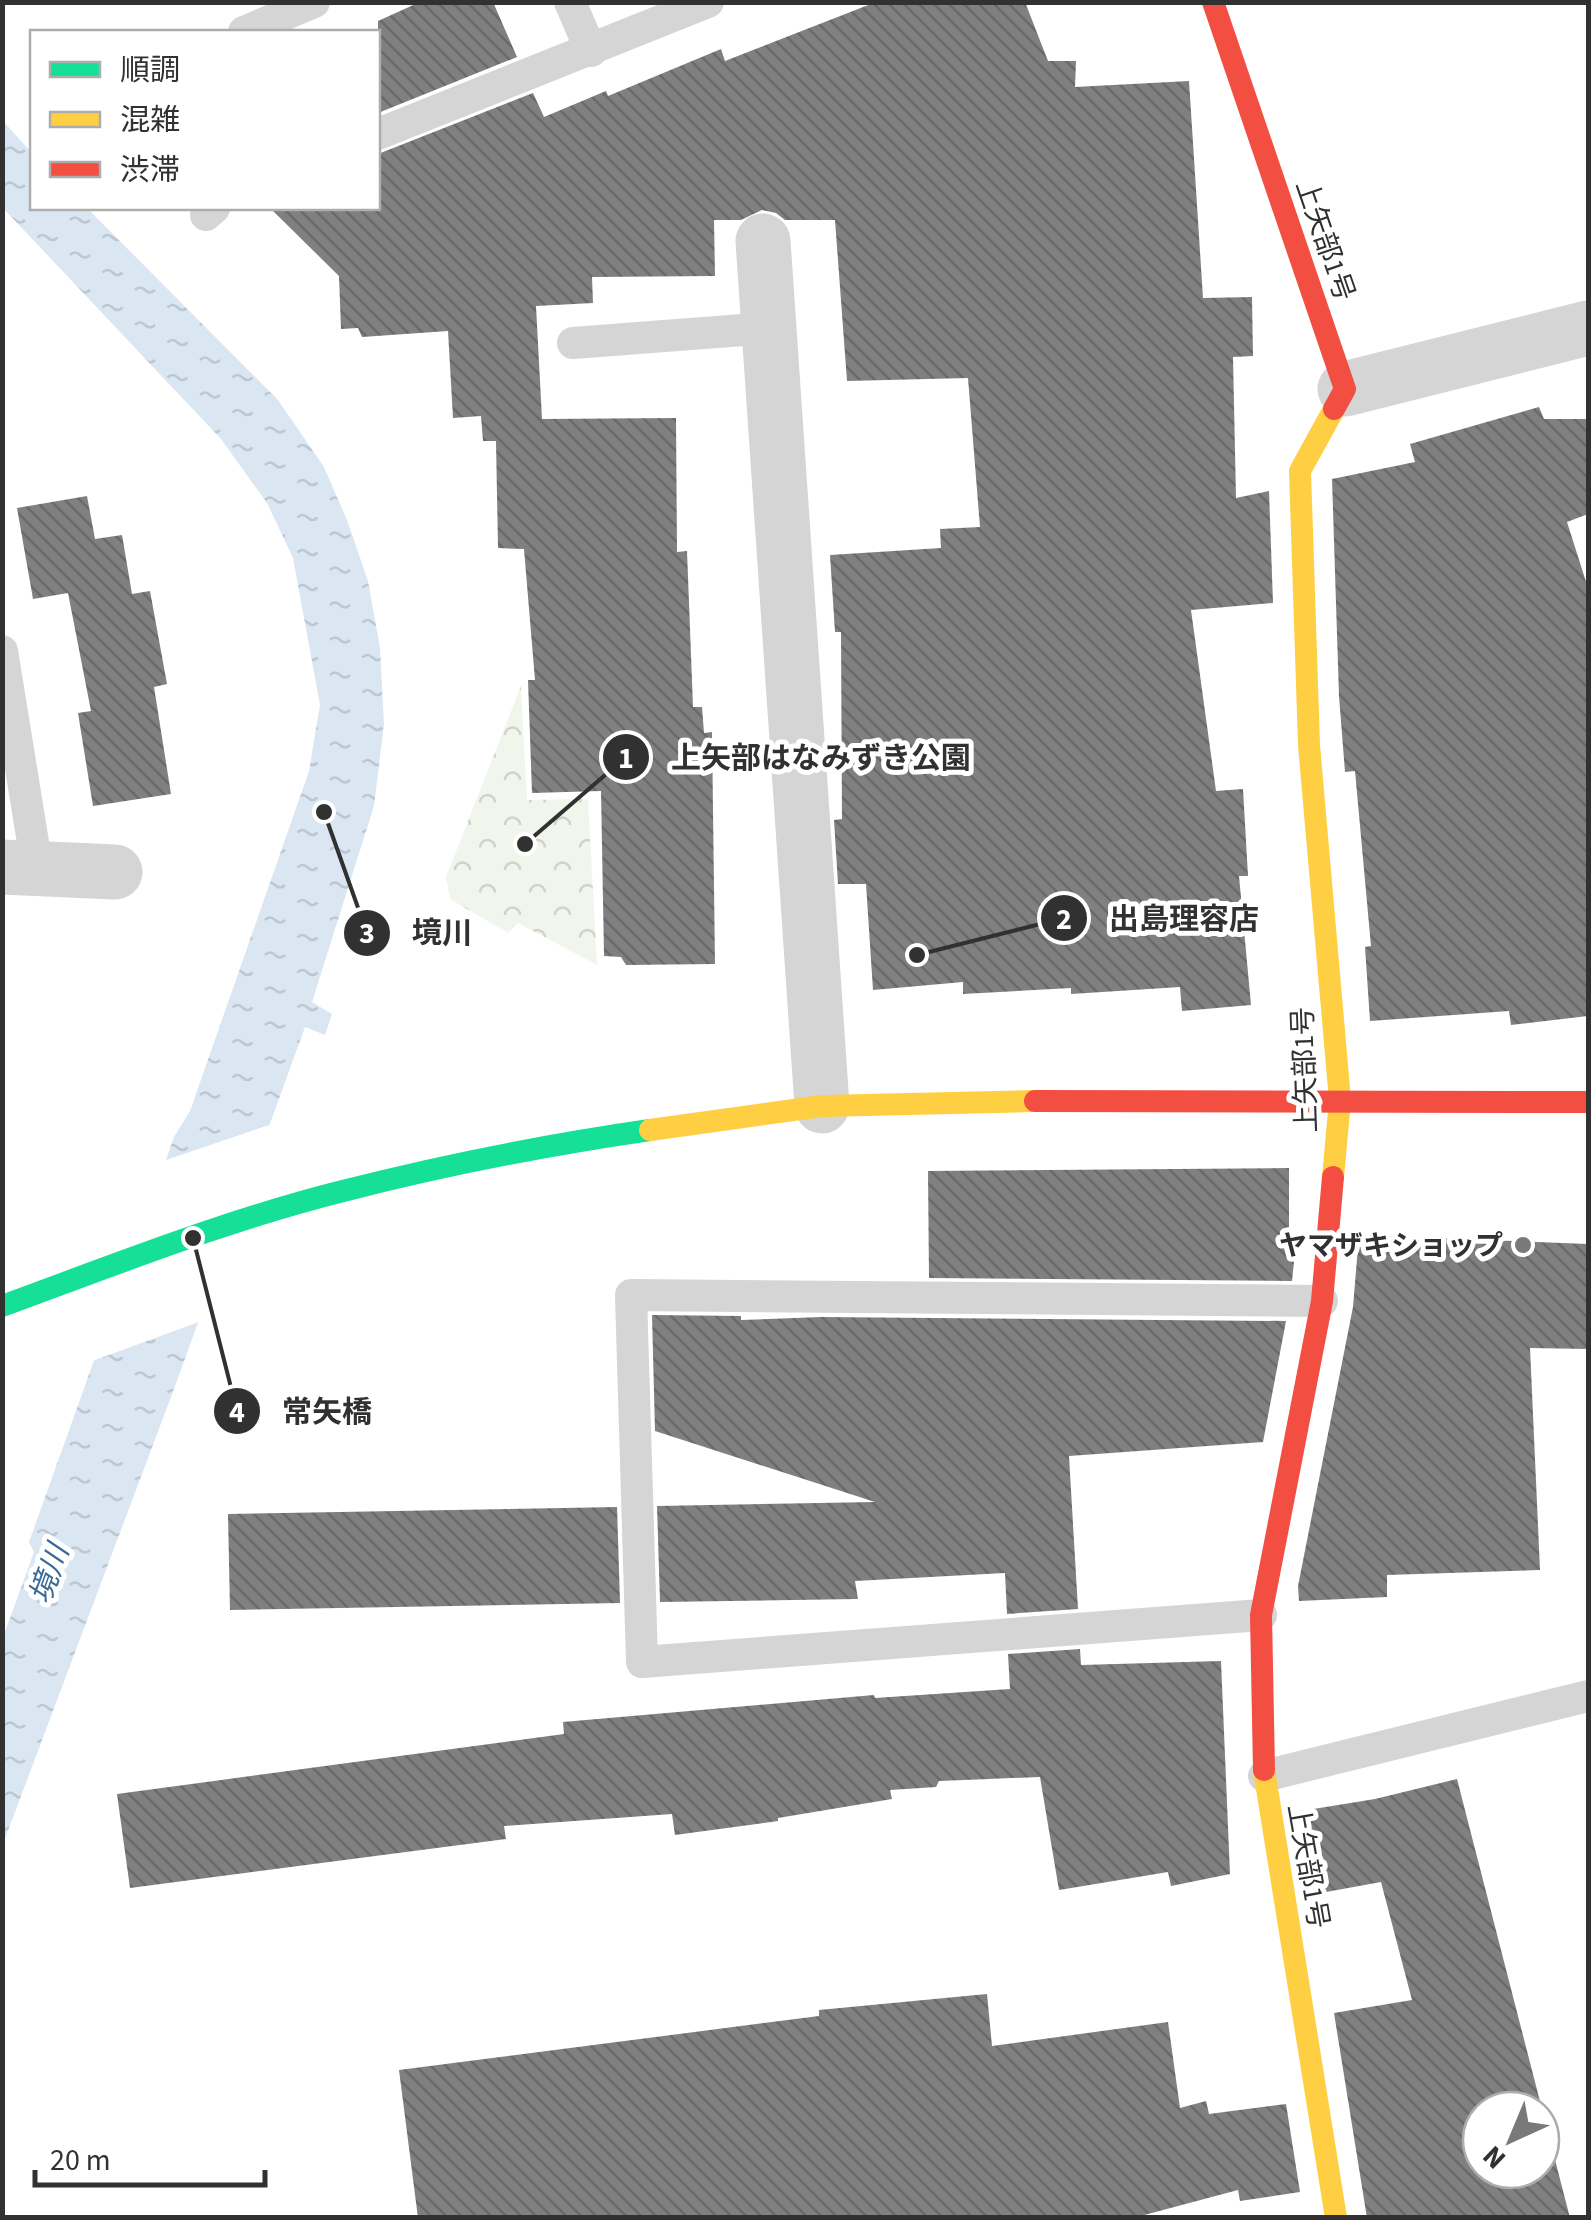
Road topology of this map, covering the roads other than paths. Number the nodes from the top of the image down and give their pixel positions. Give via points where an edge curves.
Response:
1 (314, 2) edge
2 (570, 2) edge
3 (708, 2) edge
4 (1214, 2) edge
5 (249, 30) edge
6 (590, 51) junction
7 (380, 133) edge
8 (763, 241) dead end
9 (769, 328) junction
10 (1588, 328) edge
11 (573, 343) dead end
12 (1345, 389) junction
13 (2, 650) edge
14 (20, 867) edge
15 (115, 872) dead end
16 (1340, 1100) junction
17 (1588, 1102) edge
18 (822, 1106) junction
19 (1322, 1301) junction
20 (2, 1306) edge
21 (1261, 1615) junction
22 (1588, 1696) edge
23 (1264, 1776) junction
24 (1336, 2218) edge

1 - 5 lane
2 - 6 lane
3 - 6 lane
4 - 12 street, 上矢部1号
6 - 7 lane
8 - 9 street
9 - 11 lane
9 - 18 street
10 - 12 street
12 - 16 street, 上矢部1号 via 1300,471 1310,746
13 - 14 lane
14 - 15 street
16 - 17 street
16 - 18 street
16 - 19 street, 上矢部1号
18 - 20 street via 566,1142 341,1191
19 - 21 street, 上矢部1号
19 - 21 lane via 631,1295 642,1662
21 - 23 street, 上矢部1号
22 - 23 lane
23 - 24 street, 上矢部1号

